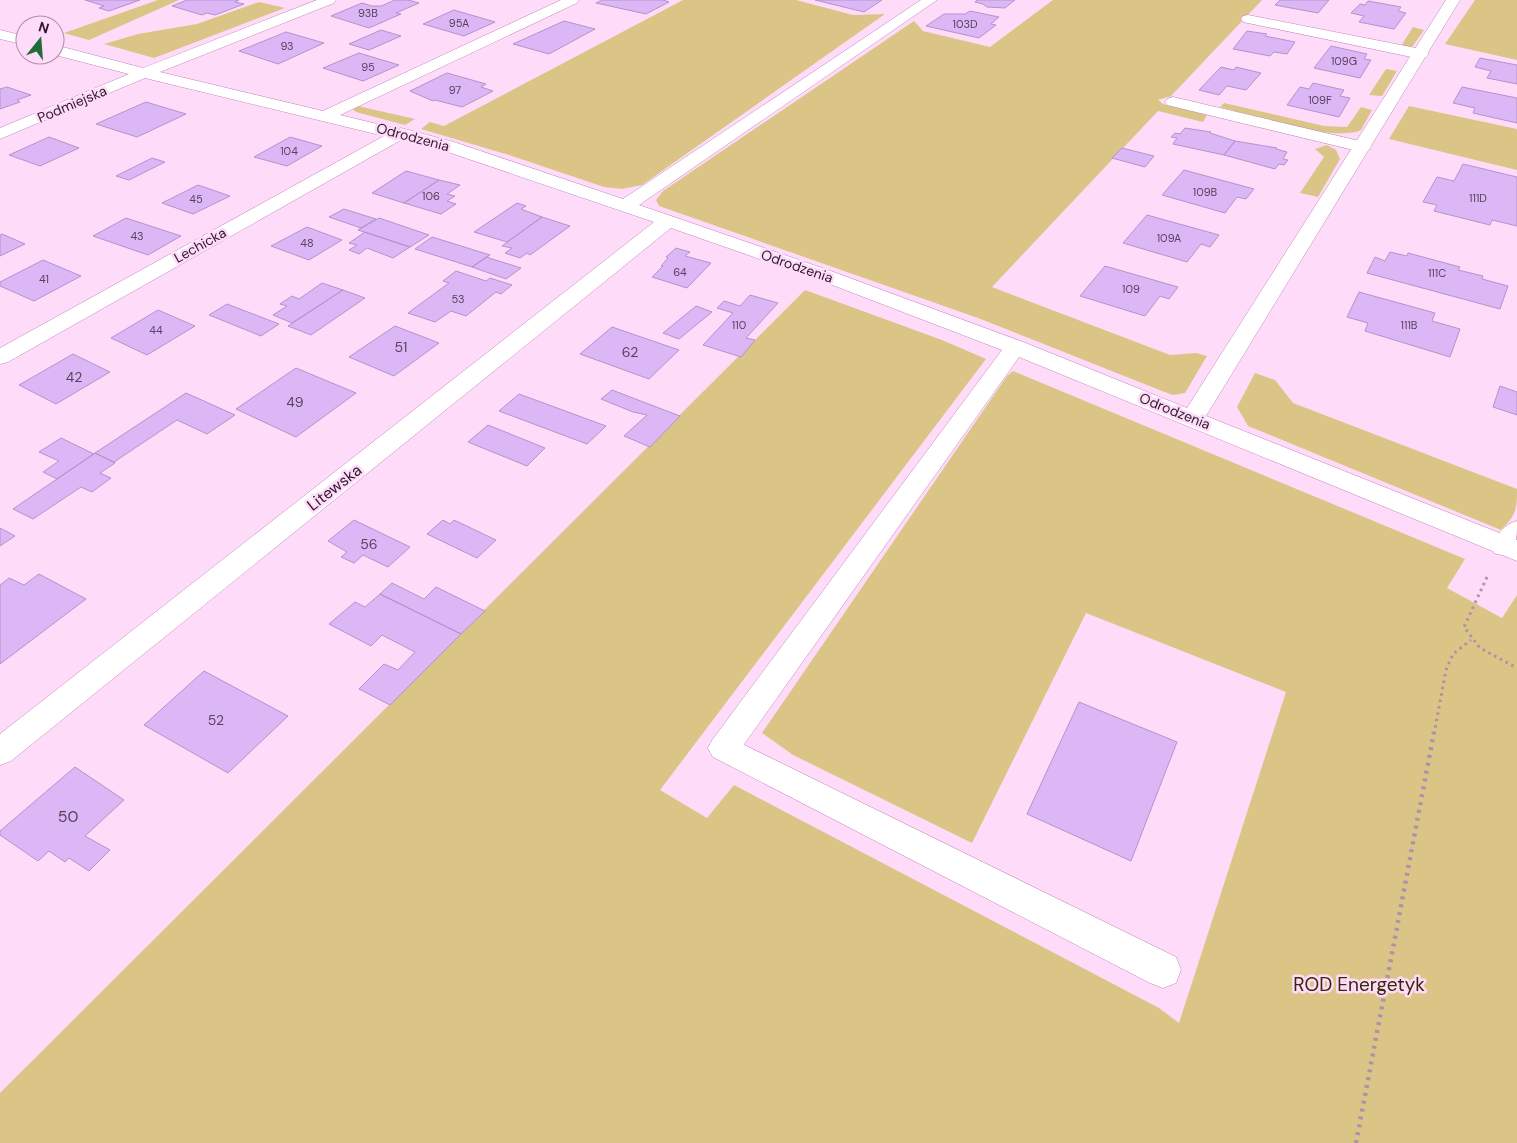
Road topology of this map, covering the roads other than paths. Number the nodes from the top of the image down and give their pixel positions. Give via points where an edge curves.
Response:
1 (329, 0) edge
2 (572, 0) edge
3 (930, 0) edge
4 (1453, 0) edge
5 (1248, 19) dead end
6 (0, 34) edge
7 (15, 38) edge
8 (65, 53) edge
9 (1421, 54) junction
10 (144, 73) junction
11 (1173, 102) dead end
12 (325, 116) junction
13 (401, 133) junction
14 (0, 134) edge
15 (1362, 147) junction
16 (625, 206) junction
17 (668, 221) junction
18 (1015, 347) junction
19 (0, 358) edge
20 (1193, 418) junction
21 (1513, 542) edge
22 (0, 752) edge
23 (1163, 970) dead end

1 - 10 street, Podmiejska
2 - 12 street
3 - 16 street
4 - 9 street
5 - 9 street
6 - 7 street
8 - 10 street, Odrodzenia
9 - 15 street
10 - 12 street, Odrodzenia
10 - 14 street, Podmiejska
11 - 15 street
12 - 13 street, Odrodzenia
13 - 16 street, Odrodzenia
13 - 19 street, Lechicka
15 - 20 street
16 - 17 street, Odrodzenia
17 - 18 street, Odrodzenia
17 - 22 street, Litewska
18 - 20 street, Odrodzenia
18 - 23 street via 724,748
20 - 21 street, Odrodzenia

